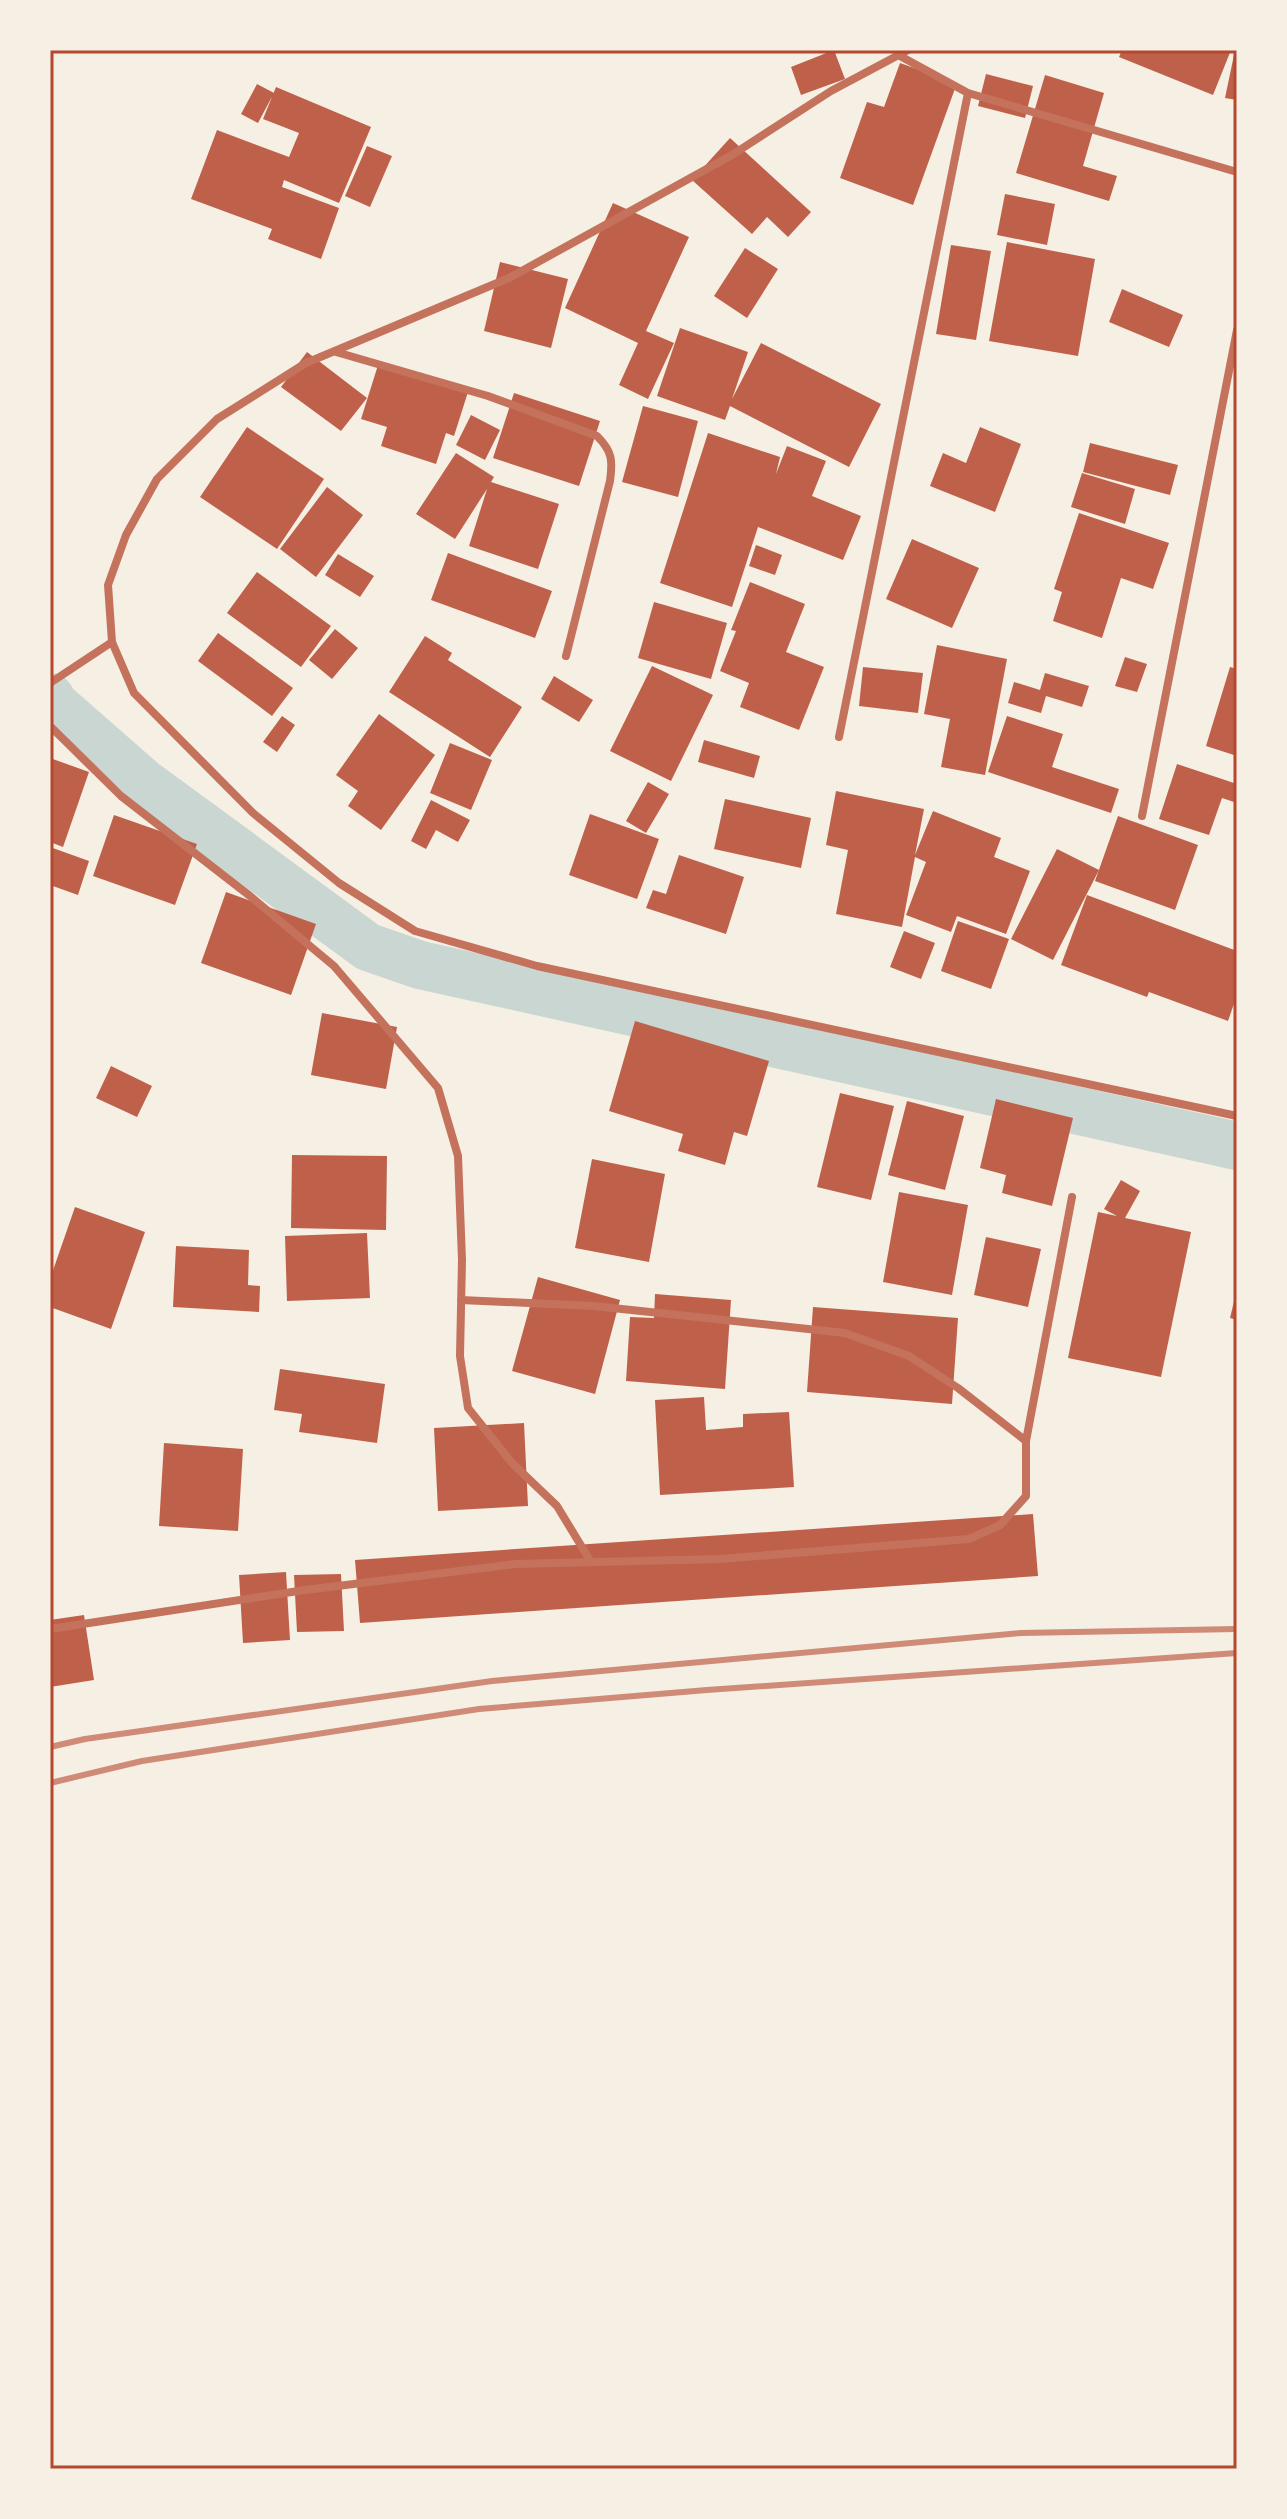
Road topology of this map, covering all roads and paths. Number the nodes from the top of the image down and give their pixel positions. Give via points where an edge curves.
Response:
1 (904, 53) edge
2 (968, 93) junction
3 (1237, 172) edge
4 (1237, 330) edge
5 (335, 351) junction
6 (112, 642) junction
7 (566, 656) dead end
8 (50, 683) edge
9 (50, 726) edge
10 (839, 737) dead end
11 (1142, 816) dead end
12 (1237, 1116) edge
13 (1072, 1197) dead end
14 (461, 1300) junction
15 (1026, 1441) junction
16 (591, 1562) junction
17 (50, 1629) edge

1 - 2 street
1 - 5 street via 509,278
2 - 3 street
2 - 10 street
4 - 11 street
5 - 6 street via 306,363 217,419 157,479 126,535 108,585
5 - 7 street via 488,396 597,436 611,449 610,481
6 - 8 street
6 - 12 street via 134,693 253,813 339,883 415,931 537,966
9 - 14 street via 121,796 334,966 438,1088 458,1156
13 - 15 street
14 - 15 street via 594,1306 845,1333 909,1356
14 - 16 street via 460,1356 468,1408 512,1463 557,1506
15 - 16 street via 1026,1496 1000,1525 969,1539 720,1559
16 - 17 street via 516,1564 305,1590

